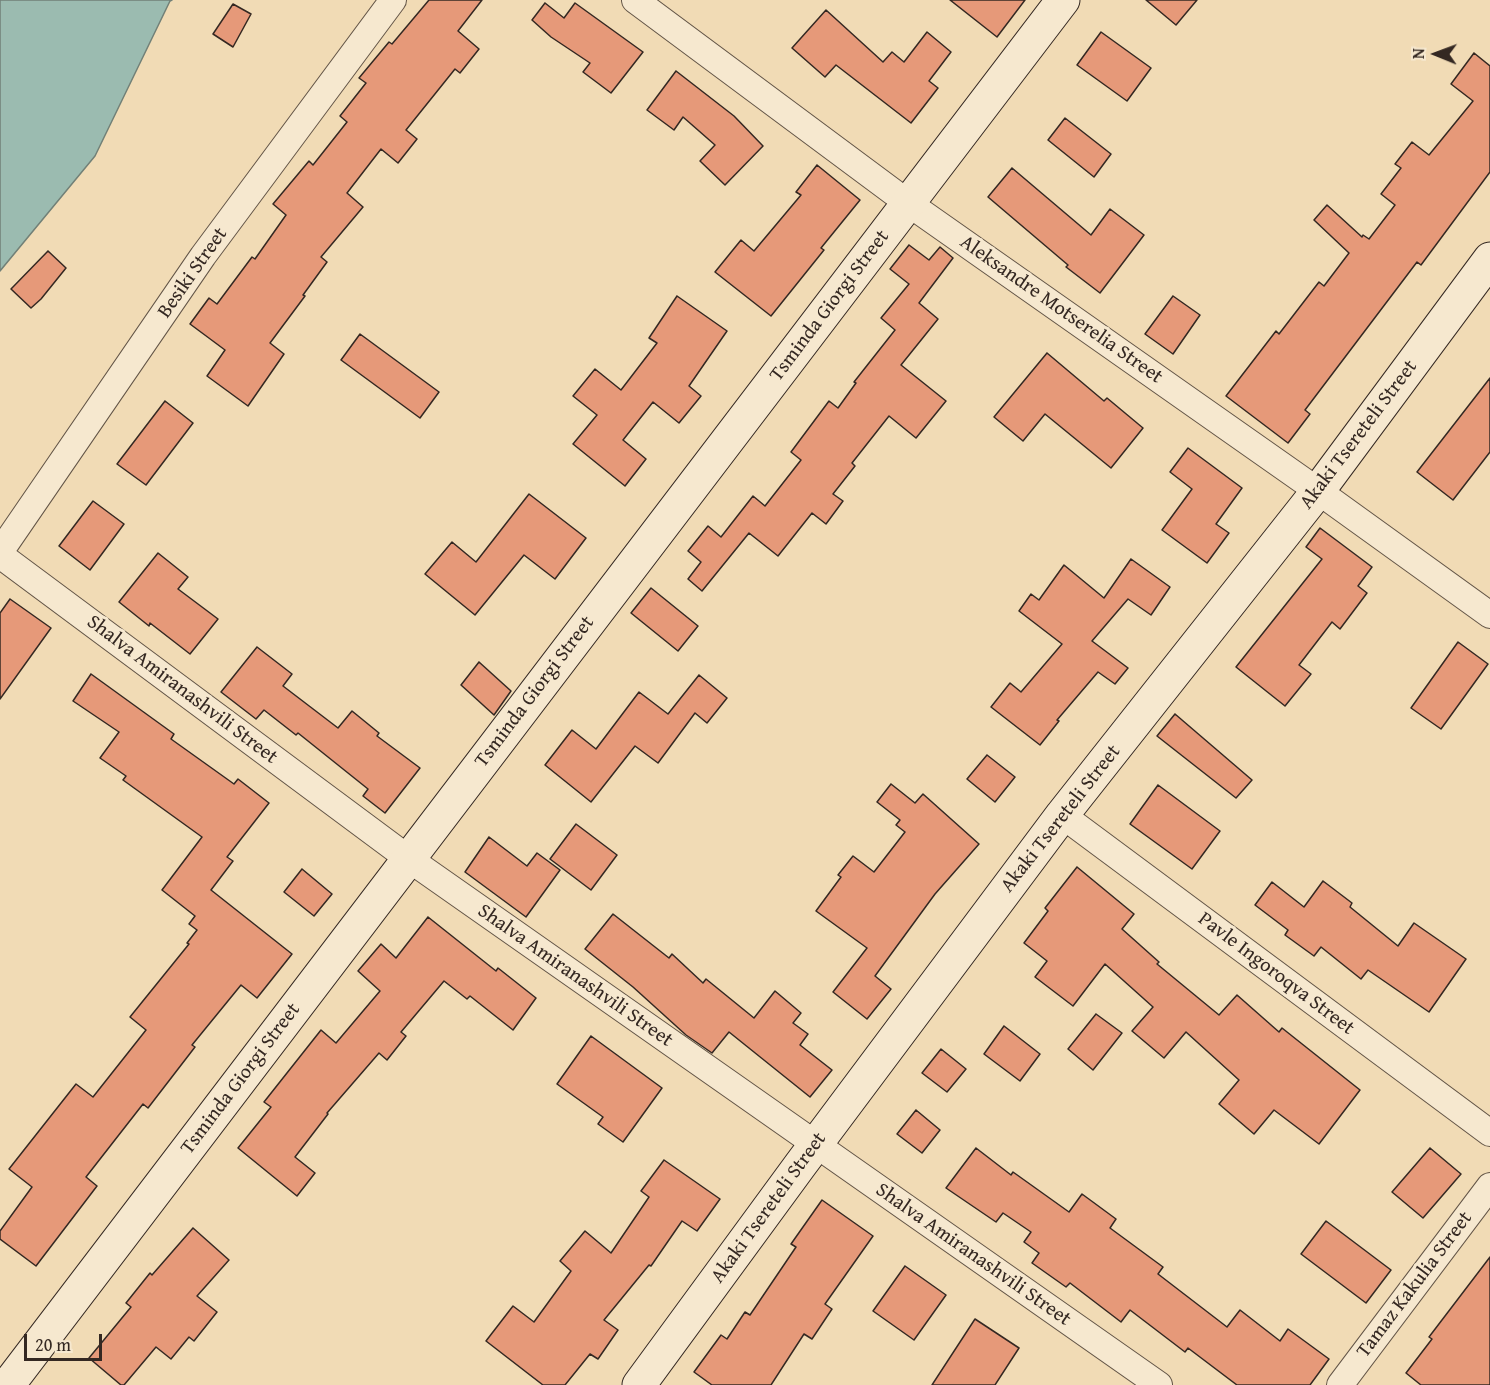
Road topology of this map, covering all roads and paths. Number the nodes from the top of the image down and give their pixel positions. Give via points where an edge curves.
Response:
1 (393, 0) edge
2 (635, 0) edge
3 (1063, 0) edge
4 (908, 203) junction
5 (1490, 259) edge
6 (1318, 491) junction
7 (0, 553) edge
8 (1490, 615) edge
9 (1062, 815) junction
10 (409, 859) junction
11 (1490, 1132) edge
12 (815, 1145) junction
13 (1490, 1186) edge
14 (8, 1385) edge
15 (639, 1385) edge
16 (1160, 1385) edge
17 (1340, 1385) edge

1 - 7 street, Besiki Street via 204,256
2 - 4 street, Aleksandre Motserelia Street
3 - 4 main road, Tsminda Giorgi Street
4 - 6 street, Aleksandre Motserelia Street
4 - 10 main road, Tsminda Giorgi Street
5 - 6 main road, Akaki Tsereteli Street
6 - 8 street, Aleksandre Motserelia Street
6 - 9 main road, Akaki Tsereteli Street
7 - 10 street, Shalva Amiranashvili Street
9 - 11 street, Pavle Ingoroqva Street
9 - 12 main road, Akaki Tsereteli Street
10 - 12 street, Shalva Amiranashvili Street
10 - 14 main road, Tsminda Giorgi Street
12 - 15 main road, Akaki Tsereteli Street
12 - 16 street, Shalva Amiranashvili Street
13 - 17 street, Tamaz Kakulia Street

